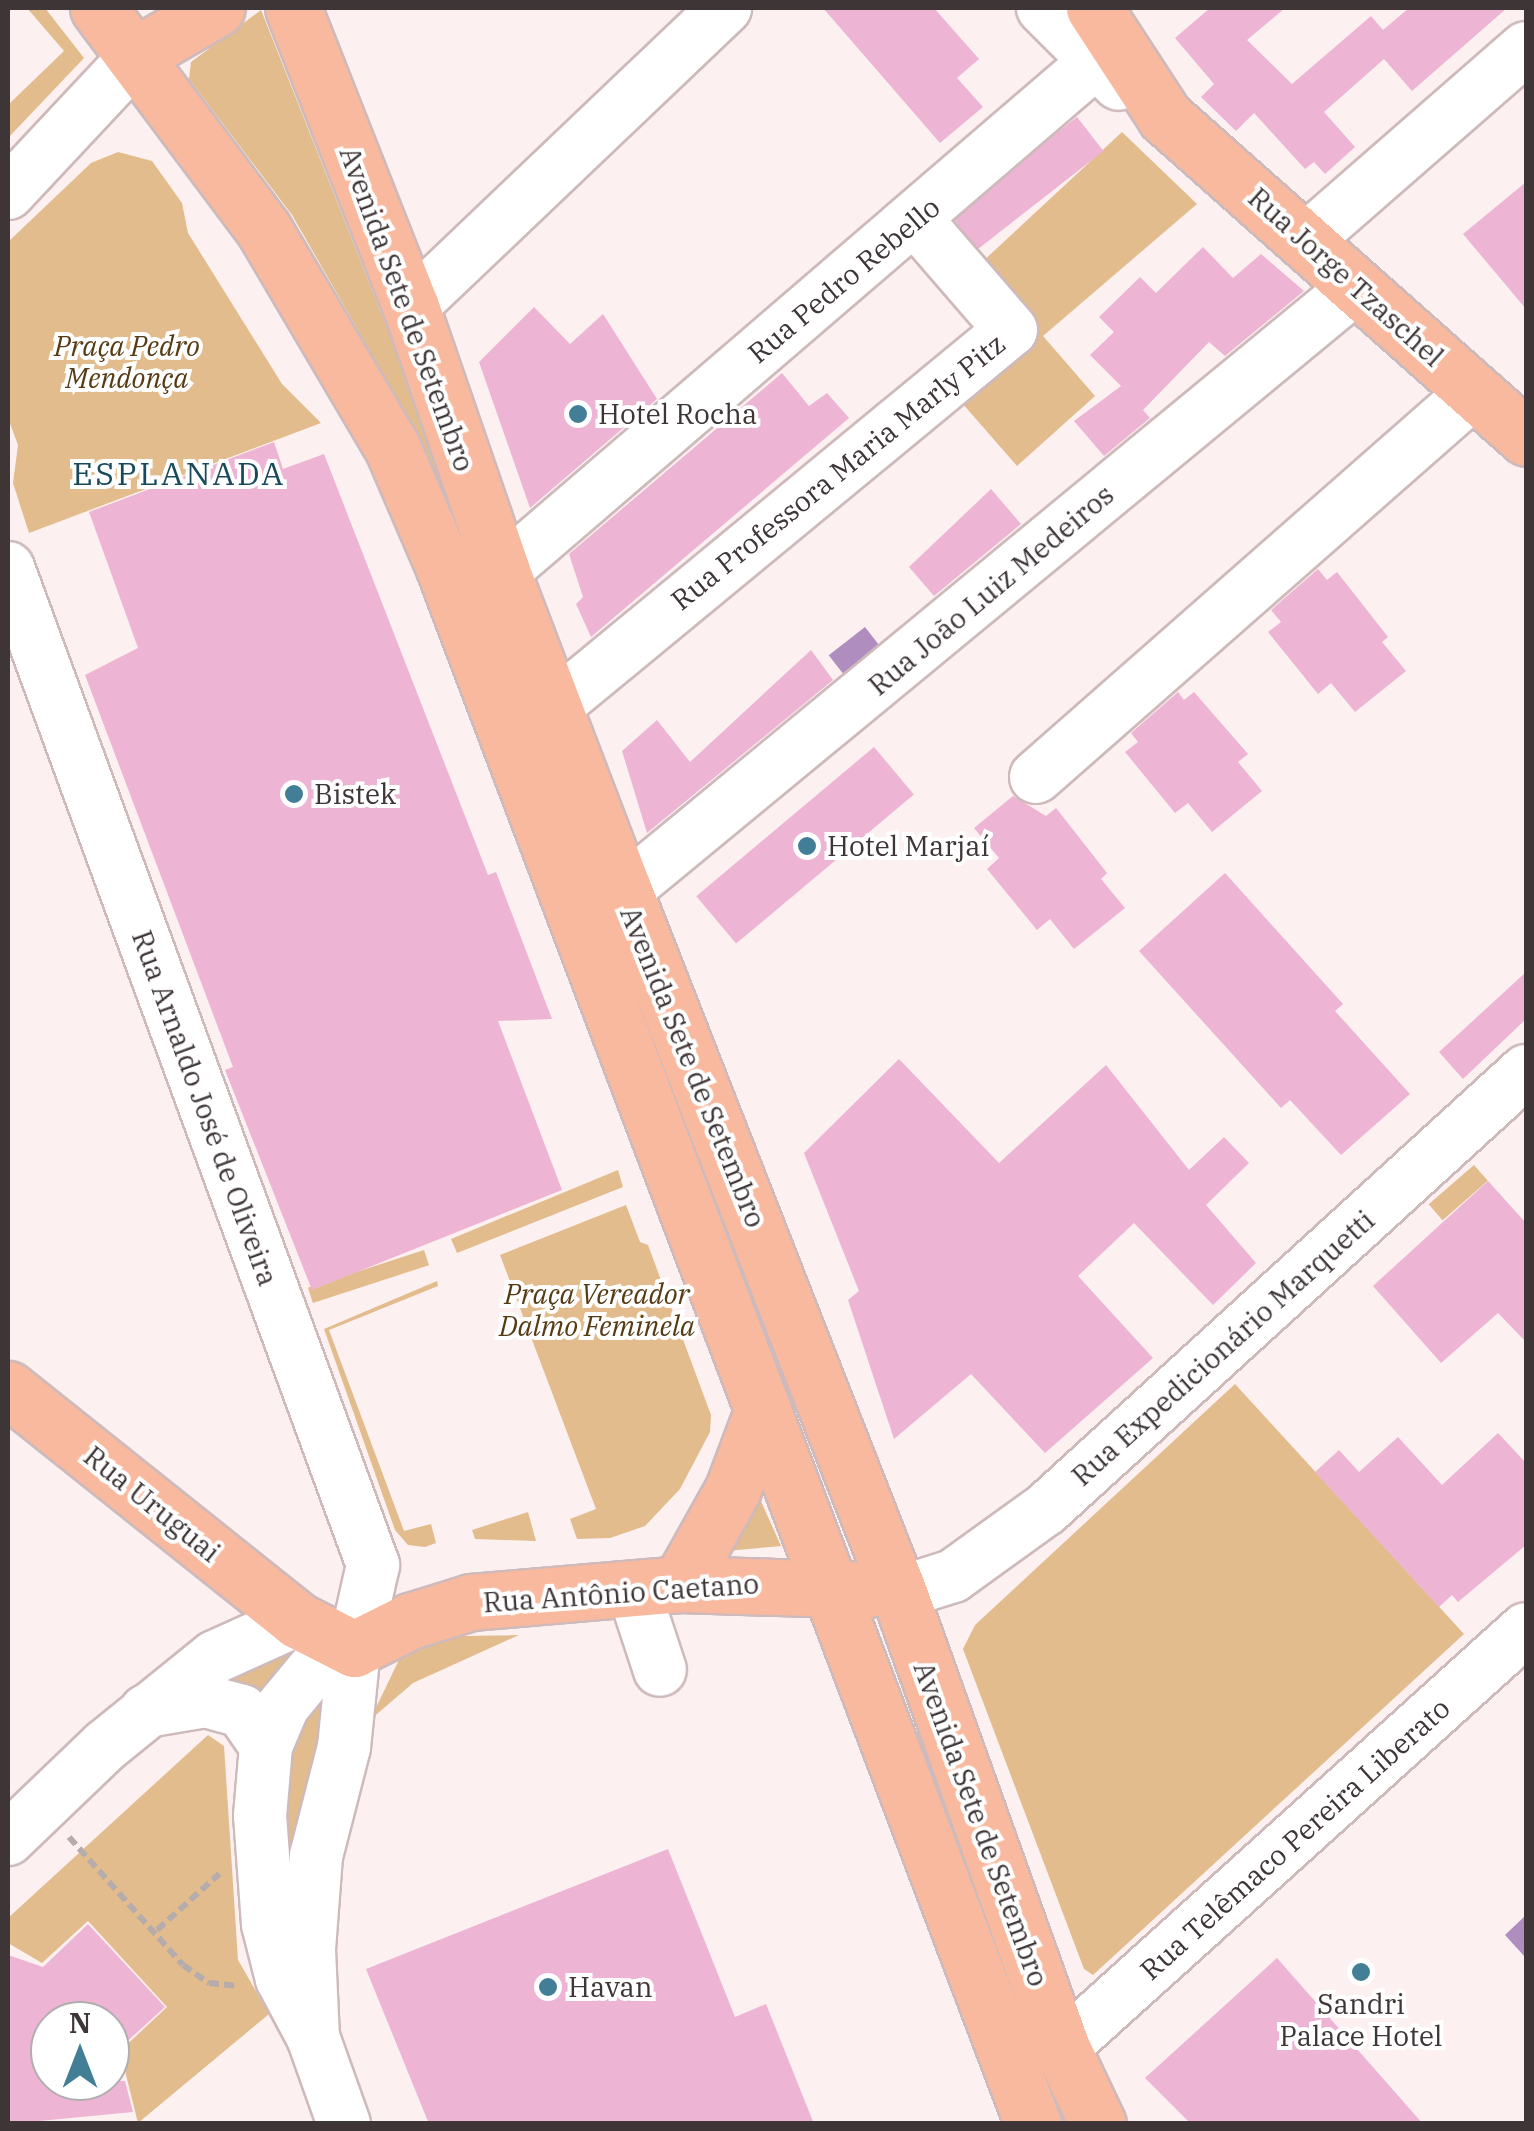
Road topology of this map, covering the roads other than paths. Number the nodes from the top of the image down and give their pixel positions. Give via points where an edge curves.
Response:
1 (98, 8) edge
2 (216, 8) edge
3 (294, 8) edge
4 (725, 8) edge
5 (1043, 8) edge
6 (1094, 8) edge
7 (1526, 48) edge
8 (138, 54) junction
9 (1093, 64) junction
10 (1165, 118) junction
11 (8, 193) edge
12 (916, 220) junction
13 (1306, 240) junction
14 (1356, 286) junction
15 (412, 307) junction
16 (1475, 392) junction
17 (1526, 438) edge
18 (502, 572) junction
19 (9, 577) edge
20 (554, 706) junction
21 (1036, 776) dead end
22 (624, 891) junction
23 (1526, 1072) edge
24 (8, 1389) edge
25 (763, 1409) junction
26 (656, 1586) junction
27 (833, 1586) junction
28 (899, 1593) junction
29 (297, 1620) junction
30 (1526, 1629) edge
31 (354, 1649) junction
32 (660, 1670) dead end
33 (146, 1711) junction
34 (266, 1746) junction
35 (24, 1823) edge
36 (313, 2036) junction
37 (1062, 2048) junction
38 (325, 2112) edge
39 (1034, 2124) edge
40 (1098, 2124) edge

1 - 8 main road, Avenida Sete de Setembro
2 - 8 main road
3 - 15 main road, Avenida Sete de Setembro
4 - 15 street
5 - 9 street
6 - 10 main road, Rua Jorge Tzaschel
7 - 13 street
8 - 11 street
8 - 25 main road, Avenida Sete de Setembro via 315,309 392,447
9 - 10 street
9 - 12 street, Rua Pedro Rebello
10 - 13 main road, Rua Jorge Tzaschel
12 - 18 street, Rua Pedro Rebello
12 - 20 street, Rua Professora Maria Marly Pitz via 1011,330
13 - 14 main road, Rua Jorge Tzaschel
14 - 16 main road, Rua Jorge Tzaschel
14 - 22 street, Rua João Luiz Medeiros
15 - 18 main road, Avenida Sete de Setembro
16 - 17 main road, Rua Jorge Tzaschel
16 - 21 street
18 - 20 main road, Avenida Sete de Setembro
19 - 31 street, Rua Arnaldo José de Oliveira via 366,1540 374,1565 370,1604
20 - 22 main road, Avenida Sete de Setembro
22 - 28 main road, Avenida Sete de Setembro
23 - 28 street, Rua Expedicionário Marquetti via 1046,1509 953,1576
24 - 29 main road, Rua Uruguai
25 - 26 main road via 732,1489
25 - 27 main road, Avenida Sete de Setembro
26 - 27 main road, Rua Antônio Caetano
26 - 31 main road, Rua Antônio Caetano via 471,1602 410,1621
26 - 32 street
27 - 28 main road, Rua Antônio Caetano
27 - 39 main road, Avenida Sete de Setembro via 983,2004
28 - 37 main road, Avenida Sete de Setembro
29 - 31 main road
29 - 33 street via 215,1657
30 - 37 street, Rua Telêmaco Pereira Liberato
31 - 34 street via 322,1660 306,1676
31 - 36 street, Rua Arnaldo José de Oliveira via 344,1747 316,1856 308,1950
33 - 34 street via 205,1702 242,1711
33 - 35 street
34 - 36 street via 261,1854 268,1924 282,1979
36 - 38 street
37 - 40 main road, Avenida Sete de Setembro

